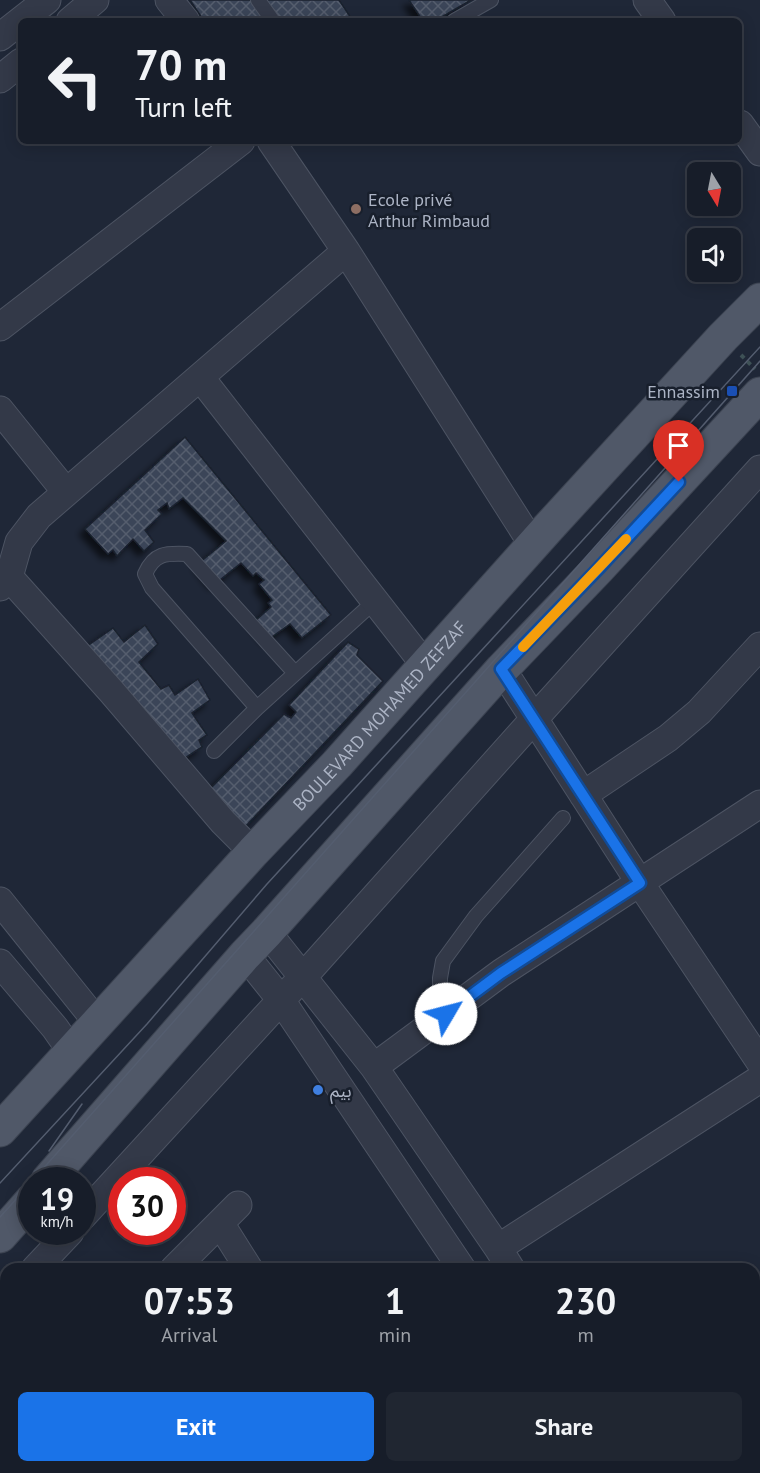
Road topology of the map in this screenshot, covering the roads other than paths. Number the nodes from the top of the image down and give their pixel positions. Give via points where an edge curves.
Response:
1 (47, 0) edge
2 (95, 0) edge
3 (169, 0) edge
4 (258, 0) edge
5 (491, 0) edge
6 (647, 0) edge
7 (25, 18) edge
8 (74, 18) edge
9 (184, 18) edge
10 (271, 18) edge
11 (459, 18) edge
12 (660, 18) edge
13 (18, 23) edge
14 (0, 38) edge
15 (18, 64) edge
16 (0, 79) edge
17 (742, 127) edge
18 (237, 144) edge
19 (277, 144) edge
20 (760, 152) edge
21 (346, 251) junction
22 (760, 300) edge
23 (0, 327) edge
24 (200, 377) junction
25 (760, 394) edge
26 (0, 410) edge
27 (760, 469) edge
28 (66, 492) junction
29 (533, 544) junction
30 (4, 582) edge
31 (375, 601) junction
32 (760, 646) edge
33 (425, 665) junction
34 (501, 669) junction
35 (295, 673) junction
36 (257, 708) junction
37 (534, 718) junction
38 (214, 751) dead end
39 (583, 795) junction
40 (760, 804) edge
41 (563, 818) dead end
42 (253, 852) junction
43 (640, 883) junction
44 (0, 901) edge
45 (267, 932) junction
46 (245, 955) junction
47 (0, 963) edge
48 (303, 977) junction
49 (281, 1000) junction
50 (446, 1014) junction
51 (97, 1022) junction
52 (71, 1051) junction
53 (760, 1062) edge
54 (374, 1067) junction
55 (760, 1078) edge
56 (0, 1130) edge
57 (59, 1167) edge
58 (96, 1202) edge
59 (18, 1216) edge
60 (0, 1236) edge
61 (58, 1245) edge
62 (504, 1258) edge
63 (41, 1263) edge
64 (180, 1263) edge
65 (247, 1263) edge
66 (458, 1263) edge

1 - 7 street
2 - 8 street
3 - 9 street
4 - 10 lane
5 - 11 lane
6 - 12 street
13 - 14 street
15 - 16 street
17 - 20 street
18 - 23 street
19 - 21 street
21 - 24 street
21 - 29 street
22 - 29 main road, BOULEVARD MOHAMED ZEFZAF
24 - 28 street
24 - 31 street
25 - 34 main road
26 - 28 street
27 - 37 street
28 - 30 street via 39,516 19,542
29 - 33 main road, BOULEVARD MOHAMED ZEFZAF
30 - 42 street via 111,691
31 - 33 street
31 - 35 lane
32 - 39 street via 699,712 668,738
33 - 42 main road, BOULEVARD MOHAMED ZEFZAF
34 - 37 street
34 - 45 main road
35 - 36 lane
35 - 36 lane via 187,555 168,553 150,562 145,574 152,588
36 - 38 lane
37 - 39 street
37 - 48 street
39 - 43 street
40 - 43 street
41 - 50 lane via 476,916 443,961 440,994
42 - 51 main road, BOULEVARD MOHAMED ZEFZAF
43 - 50 street via 501,973
43 - 53 street
44 - 51 street
45 - 46 main road
45 - 48 street
46 - 49 street
46 - 57 main road
47 - 52 street
48 - 49 street
48 - 54 street
49 - 58 street
49 - 66 street
50 - 54 street
51 - 52 main road, BOULEVARD MOHAMED ZEFZAF
52 - 56 main road, BOULEVARD MOHAMED ZEFZAF
54 - 62 street
55 - 62 street
59 - 60 main road
61 - 63 street
64 - 65 street via 229,1214

